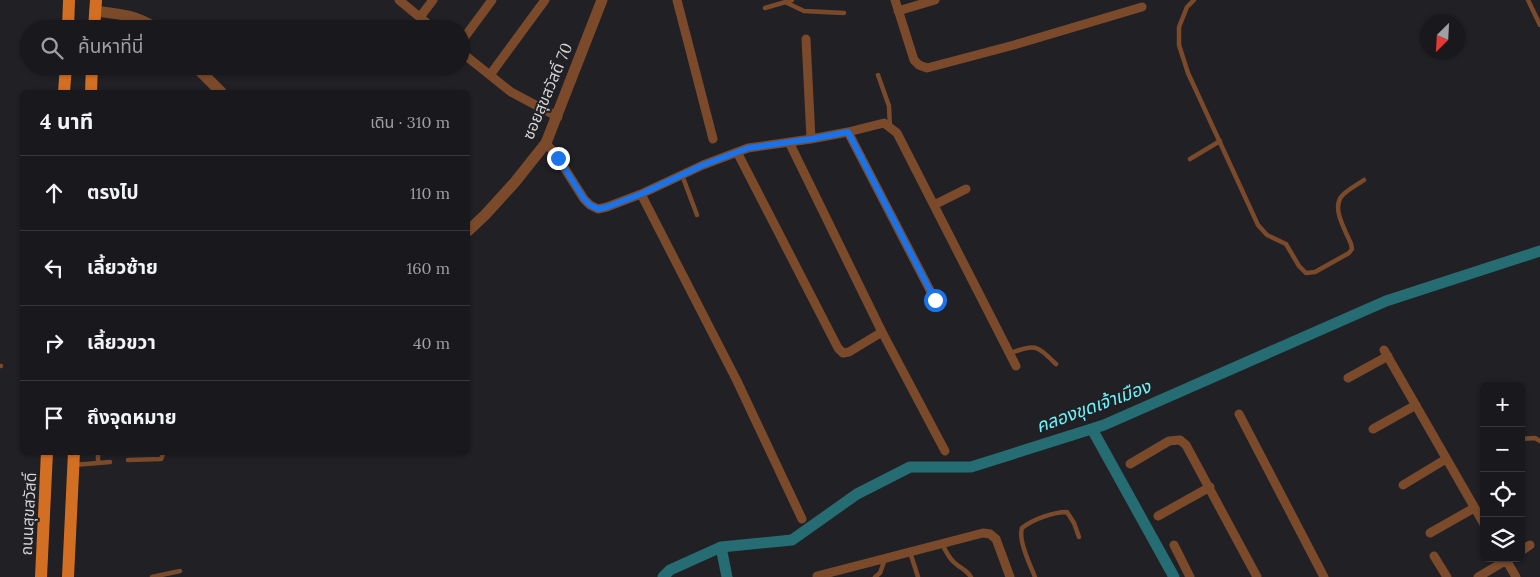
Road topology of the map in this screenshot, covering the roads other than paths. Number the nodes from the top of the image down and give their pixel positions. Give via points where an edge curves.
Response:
1 (69, 0) edge
2 (399, 0) edge
3 (432, 0) edge
4 (492, 0) edge
5 (545, 0) edge
6 (602, 0) edge
7 (677, 0) edge
8 (792, 0) edge
9 (895, 0) edge
10 (935, 0) edge
11 (1194, 0) edge
12 (1528, 0) edge
13 (785, 2) junction
14 (96, 5) edge
15 (1142, 7) dead end
16 (765, 8) dead end
17 (898, 11) junction
18 (844, 13) dead end
19 (420, 17) junction
20 (68, 20) edge
21 (95, 20) edge
22 (144, 20) edge
23 (424, 20) edge
24 (1540, 25) edge
25 (470, 30) edge
26 (806, 39) dead end
27 (470, 59) edge
28 (490, 74) junction
29 (65, 75) edge
30 (92, 75) edge
31 (204, 75) edge
32 (878, 75) dead end
33 (64, 90) edge
34 (91, 90) edge
35 (220, 90) edge
36 (558, 117) junction
37 (890, 127) junction
38 (848, 132) junction
39 (713, 139) dead end
40 (811, 139) junction
41 (1220, 141) junction
42 (790, 142) junction
43 (546, 143) junction
44 (737, 152) junction
45 (1190, 159) dead end
46 (682, 175) junction
47 (1364, 180) dead end
48 (966, 189) dead end
49 (641, 194) junction
50 (934, 205) junction
51 (697, 215) dead end
52 (470, 229) edge
53 (935, 300) dead end
54 (882, 332) junction
55 (1011, 353) junction
56 (1056, 364) dead end
57 (1016, 366) dead end
58 (1348, 378) dead end
59 (1416, 405) junction
60 (1239, 414) dead end
61 (1373, 429) dead end
62 (1525, 439) edge
63 (1540, 441) edge
64 (945, 450) dead end
65 (47, 455) edge
66 (98, 455) edge
67 (163, 455) edge
68 (73, 459) edge
69 (1446, 459) junction
70 (128, 460) dead end
71 (110, 462) dead end
72 (98, 463) junction
73 (1130, 464) dead end
74 (1403, 485) dead end
75 (1210, 487) junction
76 (1474, 508) junction
77 (1158, 516) dead end
78 (1480, 518) edge
79 (802, 519) dead end
80 (1430, 533) dead end
81 (1079, 537) dead end
82 (942, 544) junction
83 (1174, 545) dead end
84 (1530, 545) dead end
85 (1525, 548) edge
86 (910, 552) junction
87 (1434, 556) dead end
88 (885, 558) junction
89 (1502, 562) edge
90 (1508, 562) edge
91 (180, 571) dead end
92 (817, 576) edge
93 (41, 577) edge
94 (68, 577) edge
95 (152, 577) edge
96 (874, 577) edge
97 (918, 577) edge
98 (971, 577) edge
99 (1010, 577) edge
100 (1034, 577) edge
101 (1190, 577) edge
102 (1257, 577) edge
103 (1324, 577) edge
104 (1446, 577) edge
105 (1478, 577) edge
106 (1516, 577) edge

1 - 20 main road
2 - 19 street
3 - 19 street
4 - 25 street
5 - 28 street
6 - 36 street, ซอยสุขสวัสดิ์ 70
7 - 39 street
8 - 13 lane
9 - 17 street
10 - 17 street
11 - 41 lane via 1187,7 1179,27 1179,45 1188,73
12 - 24 lane
13 - 16 lane
13 - 18 lane via 804,11
14 - 21 main road
14 - 22 street
15 - 17 street via 927,68 914,60
19 - 23 street
26 - 40 street
27 - 28 street
28 - 36 street via 511,92
29 - 33 main road
30 - 34 main road
31 - 35 street
32 - 37 lane via 889,106
36 - 43 street, ซอยสุขสวัสดิ์ 70
37 - 38 street via 884,123
37 - 50 street via 897,133
38 - 40 street
38 - 53 street
40 - 42 street
41 - 45 lane
41 - 47 lane via 1258,225 1267,235 1286,244 1306,273 1315,272 1352,249 1338,210 1339,203 1342,196
42 - 44 street
42 - 54 street
43 - 49 street via 590,205 598,209
43 - 52 street, ซอยสุขสวัสดิ์ 70 via 486,215
44 - 46 street
44 - 54 street via 838,348 844,353 849,352
46 - 49 street
46 - 51 lane
48 - 50 street
49 - 79 street via 737,381
50 - 55 street
54 - 64 street
55 - 56 lane via 1028,346 1043,351
55 - 57 street
58 - 59 street via 1386,353
59 - 61 street
59 - 69 street
60 - 103 street
62 - 63 lane
65 - 93 main road, ถนนสุขสวัสดิ์
66 - 72 lane
67 - 70 lane via 161,459
68 - 72 lane
68 - 94 main road
69 - 74 street
69 - 76 street
71 - 72 lane
73 - 75 street via 1169,441 1180,440
75 - 77 street
75 - 102 street
76 - 78 street
76 - 80 street
81 - 100 lane via 1067,512 1038,519 1022,528 1022,540
82 - 86 street
82 - 98 lane via 956,564 967,570
82 - 99 street via 982,533 990,534 996,539
83 - 101 street
84 - 85 street
86 - 88 street
86 - 97 lane
87 - 104 street
88 - 92 street
88 - 96 lane via 880,573
89 - 105 street
90 - 106 street
91 - 95 lane

